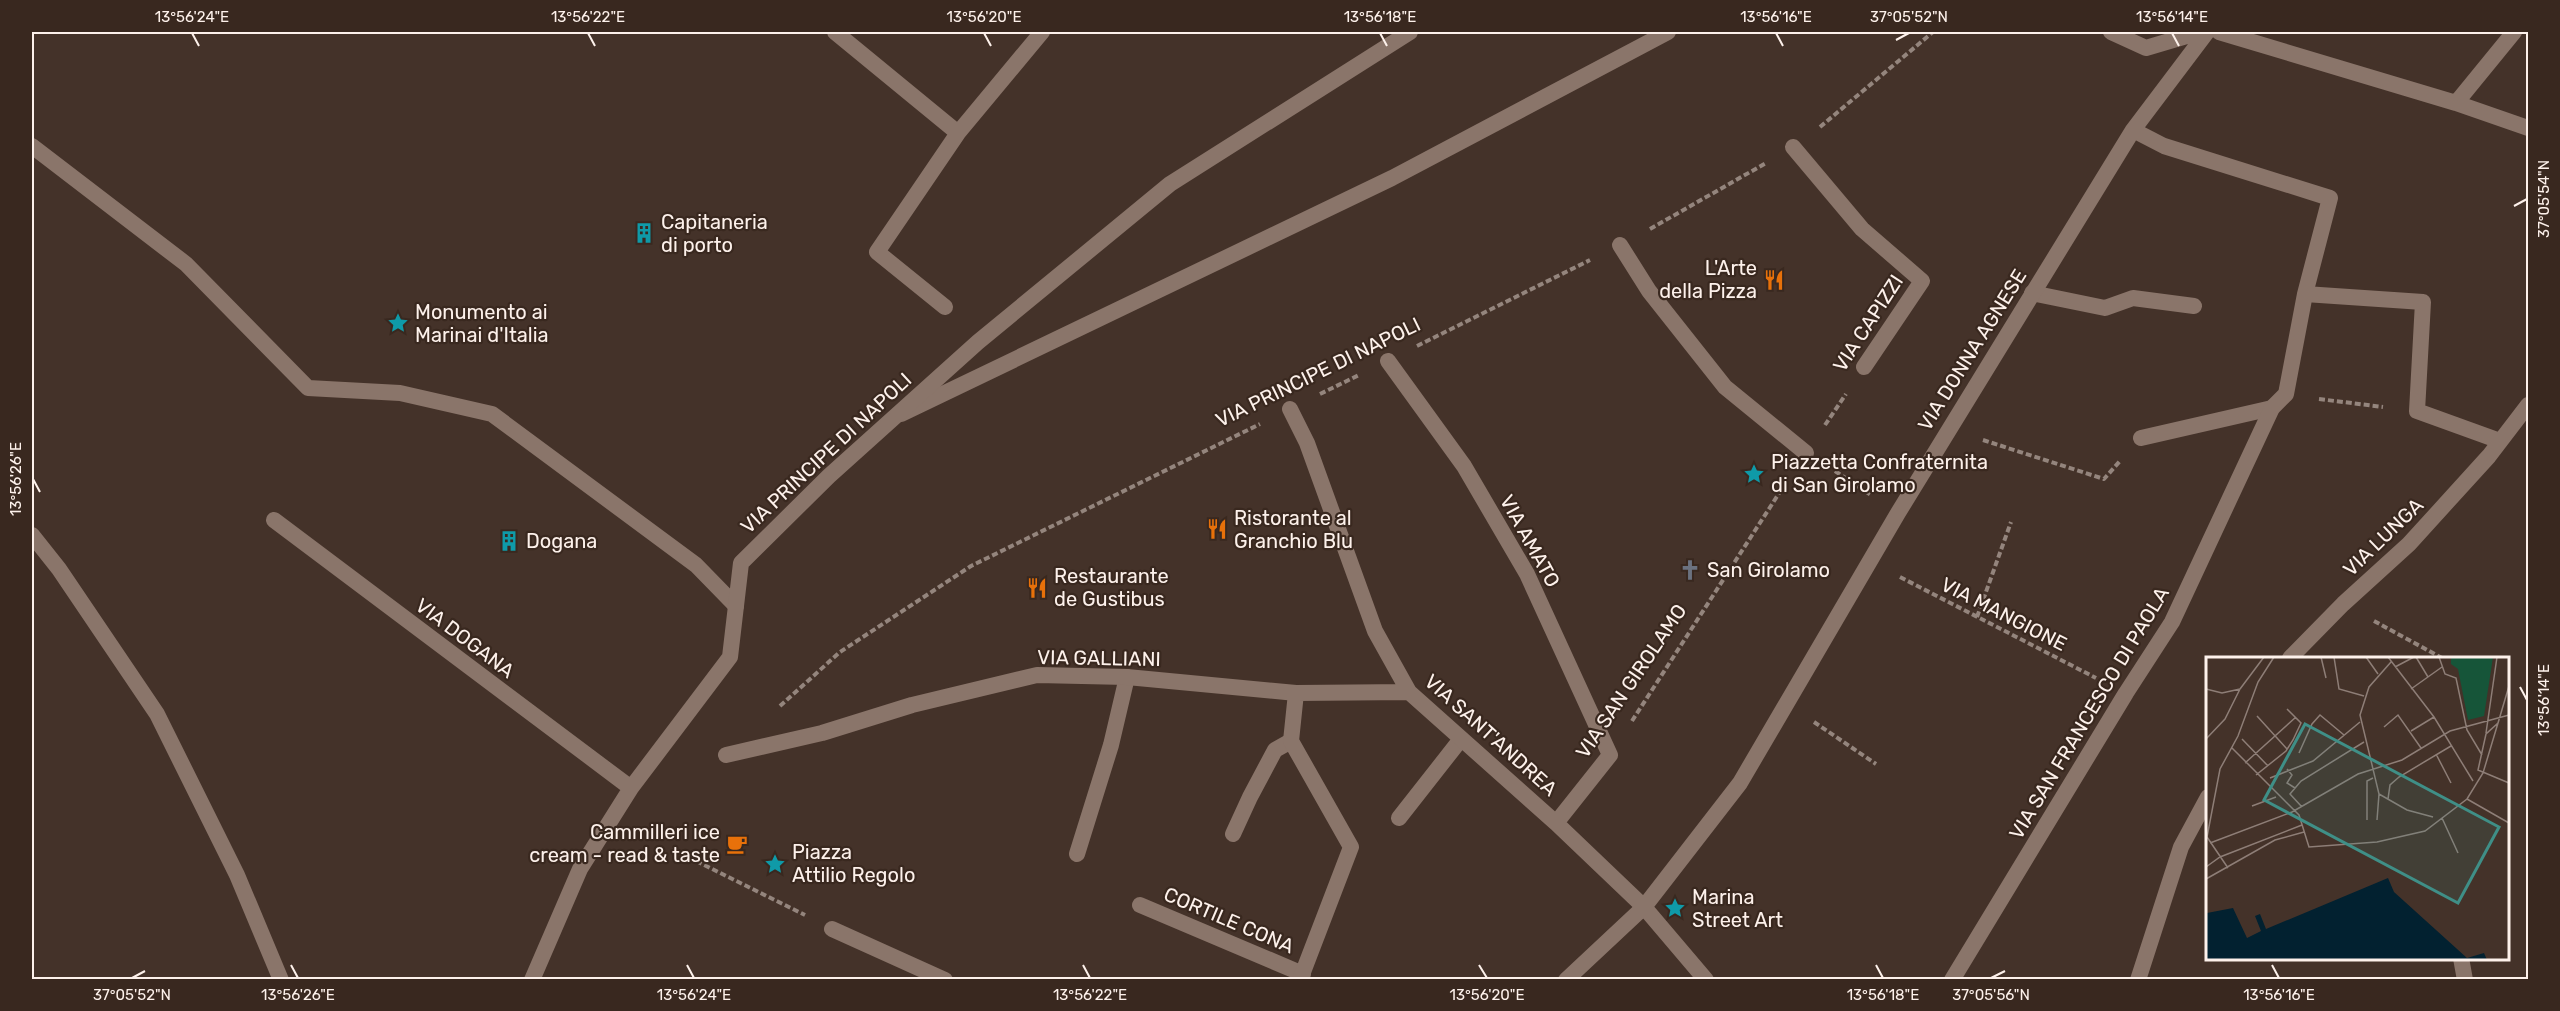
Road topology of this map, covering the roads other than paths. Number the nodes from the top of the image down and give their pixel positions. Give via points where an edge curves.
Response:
1 (835, 32) edge
2 (1042, 32) edge
3 (1410, 32) edge
4 (1668, 32) edge
5 (2111, 32) edge
6 (2200, 32) edge
7 (2207, 32) edge
8 (2219, 32) edge
9 (2514, 32) edge
10 (2456, 103) junction
11 (2529, 128) edge
12 (2133, 130) junction
13 (958, 133) junction
14 (32, 146) edge
15 (1793, 147) road end
16 (1620, 246) road end
17 (2032, 293) junction
18 (2305, 294) junction
19 (2194, 306) dead end
20 (945, 307) dead end
21 (1388, 361) road end
22 (1864, 367) road end
23 (2529, 405) edge
24 (2272, 408) junction
25 (1290, 409) road end
26 (890, 419) junction
27 (2141, 438) road end
28 (2500, 441) junction
29 (1806, 453) road end
30 (273, 520) dead end
31 (32, 535) edge
32 (736, 606) junction
33 (2291, 657) edge
34 (1127, 677) junction
35 (1409, 692) junction
36 (1296, 693) junction
37 (1461, 739) junction
38 (1291, 741) junction
39 (726, 755) dead end
40 (1610, 755) joint
41 (631, 789) junction
42 (2206, 801) edge
43 (1400, 818) dead end
44 (1556, 823) junction
45 (1233, 834) dead end
46 (1077, 854) dead end
47 (1140, 905) dead end
48 (1644, 907) junction
49 (832, 929) road end
50 (2461, 960) edge
51 (1301, 977) edge
52 (281, 980) edge
53 (531, 980) edge
54 (945, 980) edge
55 (1566, 980) edge
56 (1706, 980) edge
57 (1952, 980) edge
58 (2138, 980) edge
59 (2465, 980) edge

1 - 13 street
2 - 13 street
3 - 26 street, VIA PRINCIPE DI NAPOLI via 1170,184
4 - 26 street via 1392,178
5 - 6 street via 2146,48
7 - 12 street, VIA DONNA AGNESE
8 - 10 street
9 - 10 street
10 - 11 street
12 - 17 street, VIA DONNA AGNESE
12 - 18 street via 2164,146 2330,198
13 - 20 street via 877,252
14 - 32 street via 186,264 308,388 400,393 492,414 696,565
15 - 22 street, VIA CAPIZZI via 1862,229 1922,281
16 - 29 street via 1649,291 1725,387
17 - 19 street via 2105,308 2133,298
17 - 48 street, VIA DONNA AGNESE via 1740,783
18 - 24 street, VIA SAN FRANCESCO DI PAOLA via 2286,394
18 - 28 street via 2423,302 2417,411
21 - 40 street, VIA AMATO via 1464,466 1527,574
23 - 28 street, VIA LUNGA
24 - 27 street
24 - 57 street, VIA SAN FRANCESCO DI PAOLA via 2172,622
25 - 35 street, VIA SANT'ANDREA via 1306,442 1375,631
26 - 32 street, VIA PRINCIPE DI NAPOLI via 741,563
28 - 33 street, VIA LUNGA via 2409,544
30 - 41 street, VIA DOGANA
31 - 52 street via 158,714 237,875
32 - 41 street, VIA PRINCIPE DI NAPOLI via 730,657
34 - 36 street, VIA GALLIANI
34 - 39 street, VIA GALLIANI via 1037,675
34 - 46 street via 1112,745
35 - 36 street, VIA GALLIANI
35 - 37 street, VIA SANT'ANDREA
36 - 38 street
37 - 43 street
37 - 44 street, VIA SANT'ANDREA
38 - 45 street via 1275,750
38 - 51 street via 1351,847
40 - 44 street, VIA SAN GIROLAMO
41 - 53 street, VIA PRINCIPE DI NAPOLI via 580,869
42 - 58 street via 2181,847
44 - 48 street, VIA SANT'ANDREA
47 - 51 street, CORTILE CONA
48 - 55 street, VIA DONNA AGNESE
48 - 56 street, VIA SANT'ANDREA
49 - 54 street
50 - 59 street

